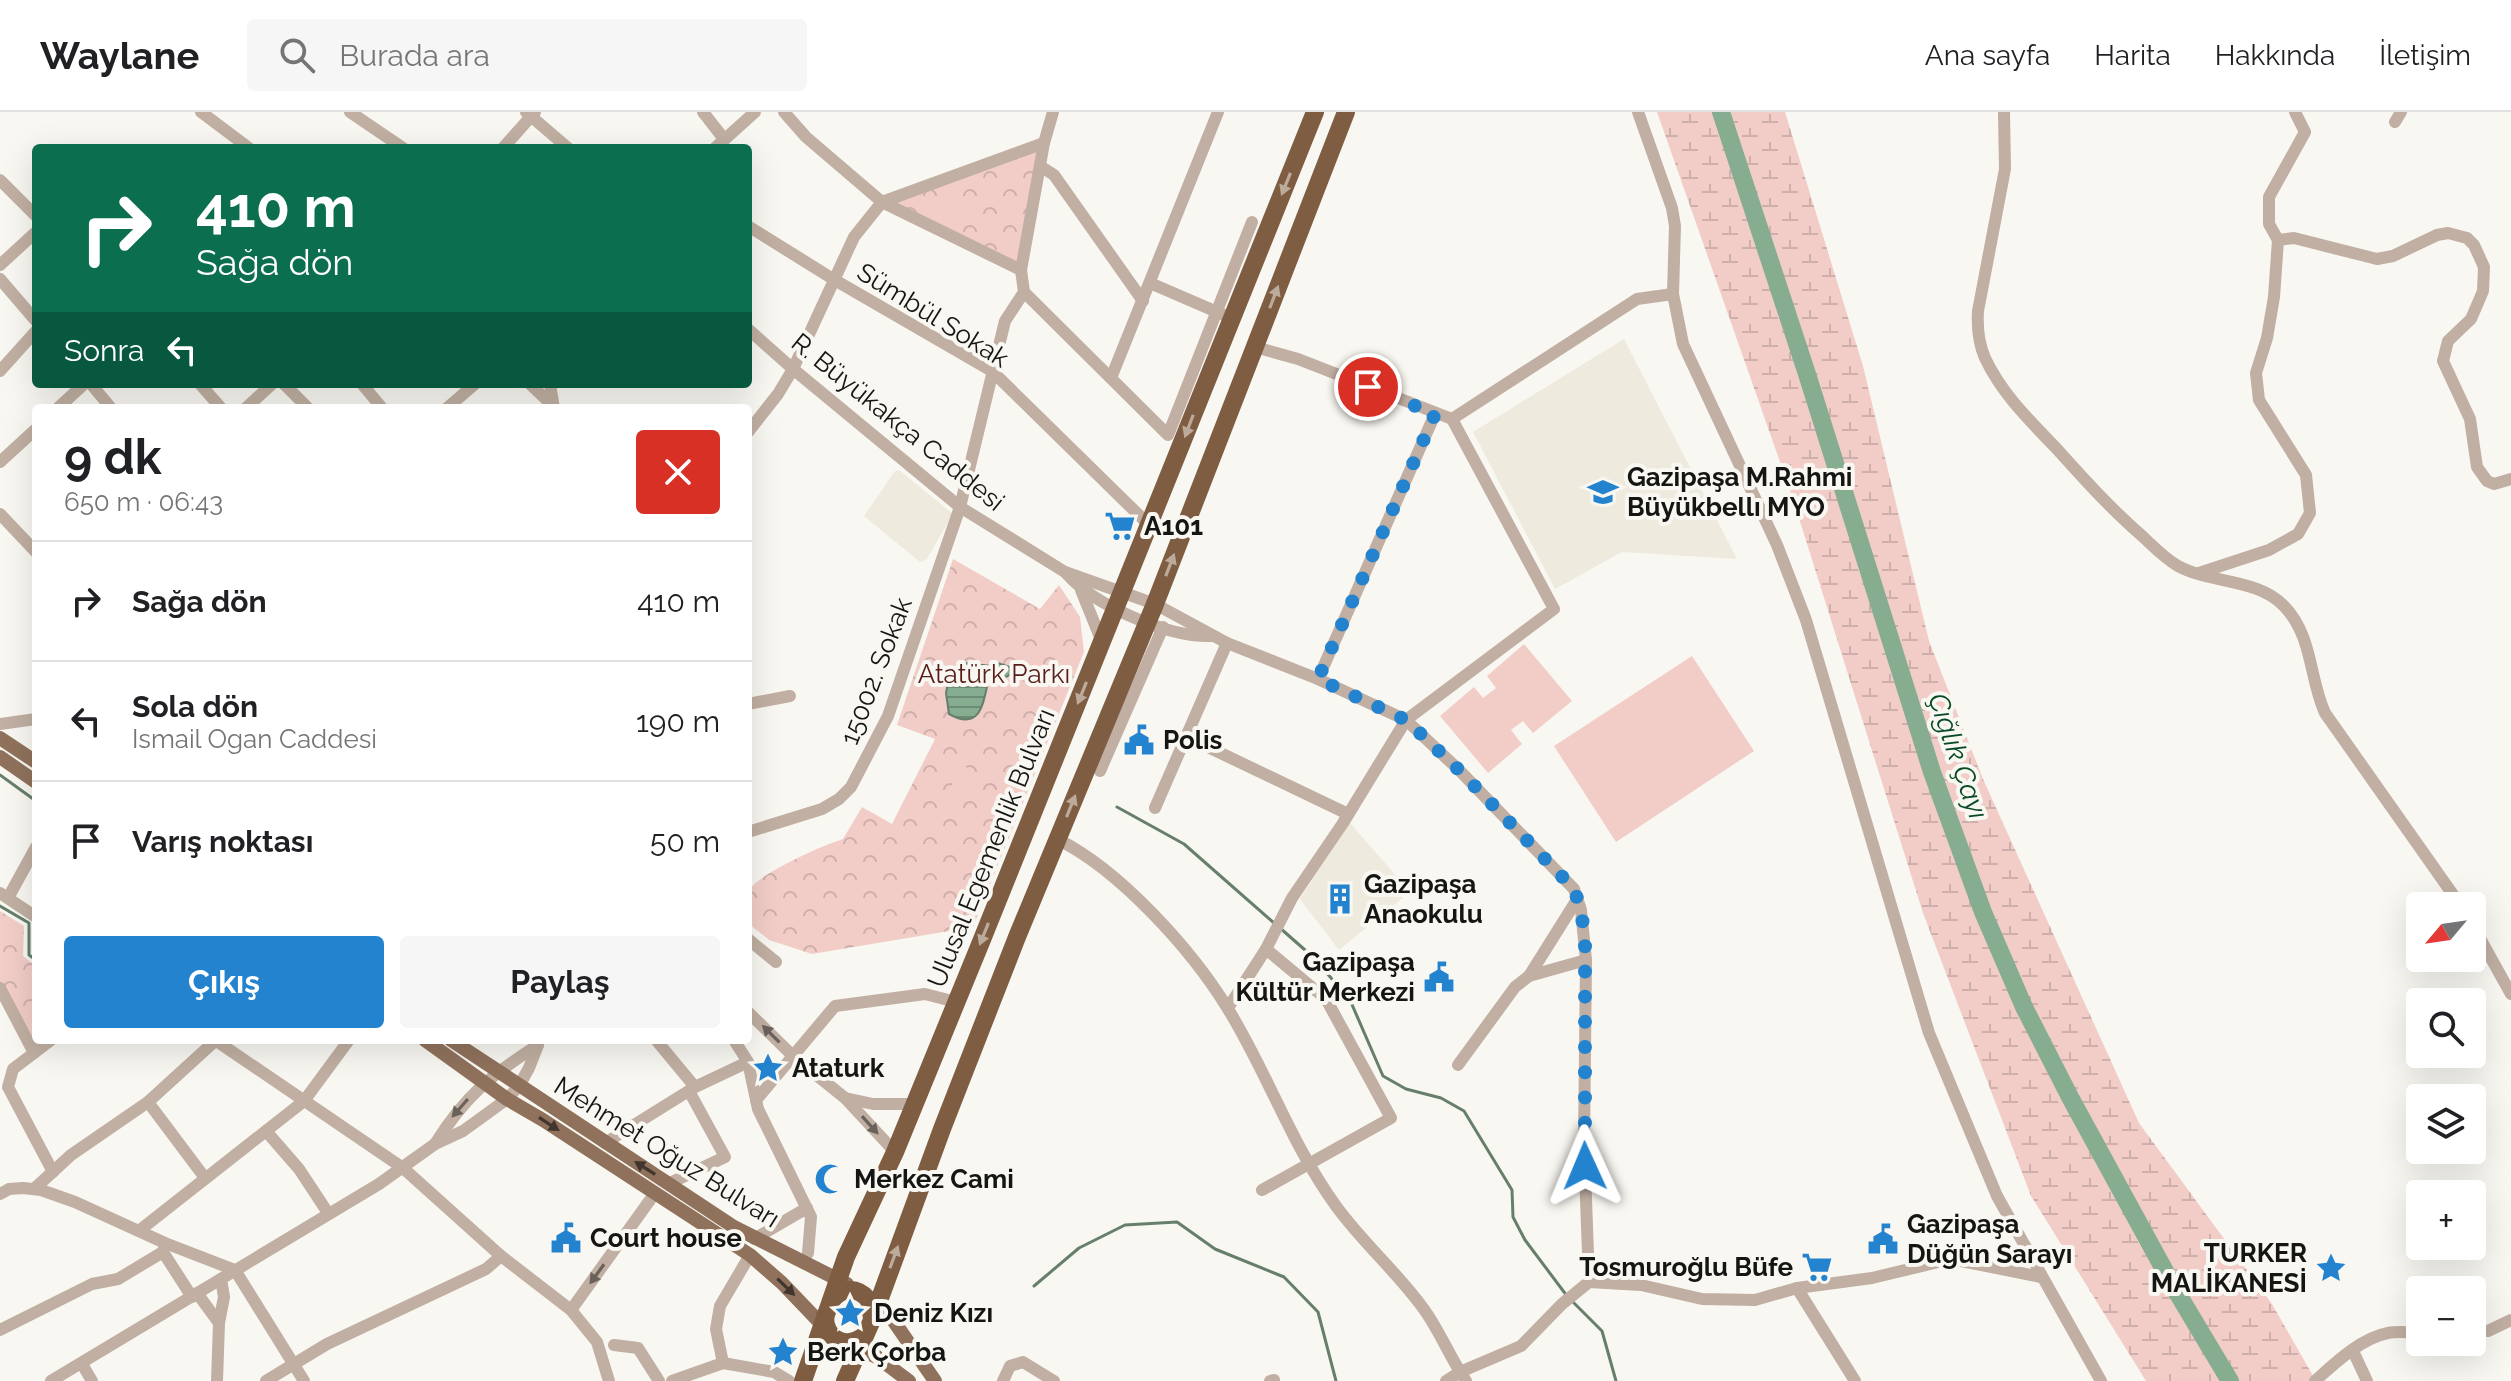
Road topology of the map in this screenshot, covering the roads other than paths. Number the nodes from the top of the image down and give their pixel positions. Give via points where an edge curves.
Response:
1 (201, 112) edge
2 (350, 112) edge
3 (703, 112) edge
4 (755, 112) edge
5 (784, 112) edge
6 (1053, 112) edge
7 (1218, 112) edge
8 (1315, 112) edge
9 (1346, 112) edge
10 (1638, 112) edge
11 (2004, 112) edge
12 (2295, 112) edge
13 (531, 113) edge
14 (1044, 143) junction
15 (244, 144) edge
16 (397, 144) edge
17 (506, 144) edge
18 (564, 144) edge
19 (720, 144) edge
20 (1040, 166) junction
21 (0, 180) edge
22 (882, 202) junction
23 (32, 212) edge
24 (1252, 222) dead end
25 (752, 228) edge
26 (32, 236) edge
27 (2278, 240) junction
28 (0, 265) edge
29 (1021, 270) junction
30 (0, 279) edge
31 (833, 279) junction
32 (1150, 283) junction
33 (1024, 292) junction
34 (1673, 294) junction
35 (1143, 301) junction
36 (1223, 315) junction
37 (32, 316) edge
38 (752, 333) edge
39 (32, 335) edge
40 (1255, 347) junction
41 (793, 369) junction
42 (0, 371) edge
43 (992, 371) junction
44 (1111, 378) junction
45 (80, 388) edge
46 (94, 388) edge
47 (204, 388) edge
48 (268, 388) edge
49 (288, 388) edge
50 (365, 388) edge
51 (470, 388) edge
52 (534, 388) edge
53 (62, 404) edge
54 (108, 404) edge
55 (218, 404) edge
56 (250, 404) edge
57 (304, 404) edge
58 (379, 404) edge
59 (452, 404) edge
60 (551, 404) edge
61 (1435, 414) junction
62 (1452, 419) junction
63 (752, 427) edge
64 (32, 433) edge
65 (0, 462) edge
66 (2511, 479) edge
67 (960, 507) junction
68 (0, 514) edge
69 (1150, 526) junction
70 (32, 548) edge
71 (1065, 572) junction
72 (2199, 573) junction
73 (1081, 590) junction
74 (1123, 591) junction
75 (1115, 609) junction
76 (1155, 618) junction
77 (1212, 636) junction
78 (1102, 642) junction
79 (1227, 643) junction
80 (1318, 679) junction
81 (790, 696) dead end
82 (752, 703) edge
83 (32, 720) edge
84 (1406, 720) junction
85 (0, 724) edge
86 (1187, 737) junction
87 (0, 738) edge
88 (0, 757) edge
89 (32, 759) edge
90 (1100, 771) dead end
91 (32, 779) edge
92 (1155, 808) dead end
93 (1348, 814) junction
94 (752, 833) edge
95 (1057, 839) junction
96 (32, 853) edge
97 (2451, 892) edge
98 (4, 895) edge
99 (1578, 898) junction
100 (32, 914) edge
101 (752, 942) edge
102 (1266, 949) junction
103 (2486, 949) edge
104 (1586, 960) junction
105 (776, 962) dead end
106 (1529, 976) junction
107 (0, 988) edge
108 (2511, 994) edge
109 (956, 1002) junction
110 (1228, 1008) junction
111 (752, 1016) edge
112 (46, 1044) edge
113 (212, 1044) edge
114 (222, 1044) edge
115 (346, 1044) edge
116 (430, 1044) edge
117 (457, 1044) edge
118 (538, 1044) edge
119 (540, 1044) edge
120 (659, 1044) edge
121 (737, 1044) edge
122 (34, 1053) junction
123 (794, 1057) junction
124 (748, 1062) junction
125 (1458, 1065) dead end
126 (497, 1071) junction
127 (483, 1083) junction
128 (519, 1086) junction
129 (692, 1089) junction
130 (845, 1098) junction
131 (507, 1099) junction
132 (756, 1100) junction
133 (304, 1101) junction
134 (148, 1102) junction
135 (914, 1104) junction
136 (266, 1131) junction
137 (605, 1143) junction
138 (435, 1144) junction
139 (895, 1152) junction
140 (1310, 1163) junction
141 (403, 1168) junction
142 (53, 1172) junction
143 (205, 1178) junction
144 (670, 1183) junction
145 (34, 1189) junction
146 (1262, 1190) dead end
147 (655, 1193) junction
148 (0, 1194) edge
149 (807, 1208) junction
150 (328, 1213) junction
151 (140, 1230) junction
152 (754, 1239) junction
153 (164, 1247) junction
154 (808, 1253) dead end
155 (750, 1255) junction
156 (501, 1256) junction
157 (235, 1270) junction
158 (2041, 1277) junction
159 (221, 1279) junction
160 (837, 1279) junction
161 (1589, 1282) junction
162 (1797, 1288) junction
163 (194, 1295) junction
164 (571, 1310) junction
165 (826, 1318) junction
166 (863, 1319) junction
167 (2511, 1320) edge
168 (219, 1323) junction
169 (0, 1330) edge
170 (2486, 1331) edge
171 (2406, 1332) edge
172 (614, 1345) dead end
173 (2353, 1351) junction
174 (723, 1363) junction
175 (82, 1364) junction
176 (292, 1364) junction
177 (1463, 1376) edge
178 (51, 1381) edge
179 (92, 1381) edge
180 (217, 1381) edge
181 (266, 1381) edge
182 (304, 1381) edge
183 (609, 1381) edge
184 (659, 1381) edge
185 (672, 1381) edge
186 (789, 1381) edge
187 (803, 1381) edge
188 (845, 1381) edge
189 (909, 1381) edge
190 (935, 1381) edge
191 (1003, 1381) edge
192 (1054, 1381) edge
193 (1446, 1381) edge
194 (1855, 1381) edge
195 (2101, 1381) edge
196 (2315, 1381) edge
197 (2367, 1381) edge

1 - 15 street
2 - 16 street
3 - 19 street
4 - 19 street
5 - 22 street
6 - 14 street
7 - 32 street
8 -> 36 highway, Ulusal Egemenlik Bulvarı
40 -> 9 highway
10 - 34 street via 1672,208
11 - 72 street via 2005,169 1978,311 1977,335 1985,357 2012,403 2115,512 2178,566
12 - 27 street via 2305,132 2269,197 2269,224
13 - 17 street
13 - 18 street
14 - 20 street
14 - 22 street
20 - 29 street
20 - 35 street via 1054,175
21 - 23 street
22 - 29 street
22 - 31 street via 854,237
24 - 36 street
25 - 31 street, Sümbül Sokak
26 - 28 street
27 - 66 street via 2294,238 2377,259 2448,233 2474,245 2484,267 2483,291 2471,319 2448,341 2443,361 2470,419 2477,467 2494,484
27 - 72 street via 2274,297 2257,383 2259,400 2306,475 2310,513 2298,534 2269,550
29 - 33 street
30 - 37 street
31 - 41 street
31 - 43 street, Sümbül Sokak
32 - 35 street
32 - 36 street
33 - 43 street, 15002. Sokak via 1005,321
33 - 44 street
34 - 62 street via 1637,299
34 - 158 street via 1683,344 1777,545 1806,620 1938,1058 1992,1185
35 - 44 street
36 - 44 street via 1168,435
36 -> 69 highway, Ulusal Egemenlik Bulvarı
38 - 41 street, R. Büyükakça Caddesi
39 - 42 street
40 - 61 street
76 -> 40 highway
41 - 63 street
41 - 67 street, R. Büyükakça Caddesi
43 - 67 street, 15002. Sokak
43 - 69 street, Sümbül Sokak
45 - 53 street
46 - 54 street
47 - 55 street
48 - 56 street
49 - 57 street
50 - 58 street
51 - 59 street
52 - 60 street
61 - 62 street
61 - 80 street
62 - 84 street via 1554,609
64 - 65 street
67 - 71 street, R. Büyükakça Caddesi
67 - 94 street, 15002. Sokak via 888,716 851,787 822,809
68 - 70 street
69 - 74 highway, Ulusal Egemenlik Bulvarı
71 - 73 street, R. Büyükakça Caddesi
71 - 74 street, R. Büyükakça Caddesi
72 - 97 street via 2262,590 2299,625 2318,699 2330,722
73 - 75 street, R. Büyükakça Caddesi
73 - 78 street
74 - 75 highway, Ulusal Egemenlik Bulvarı
74 - 76 street, R. Büyükakça Caddesi
75 - 76 street, R. Büyükakça Caddesi
75 - 78 highway, Ulusal Egemenlik Bulvarı
76 - 77 street via 1197,625
76 - 77 street via 1192,637
76 - 90 street
95 -> 76 highway
77 - 79 street
78 -> 109 highway, Ulusal Egemenlik Bulvarı
79 - 80 street
79 - 86 street
80 - 84 street
81 - 82 street
83 - 85 street
84 - 93 street
84 - 99 street
86 - 92 street
86 - 93 street
87 - 89 main road
88 - 91 main road
93 - 102 street via 1289,903
95 - 110 street via 1108,871 1166,929
166 -> 95 highway
96 - 98 street
98 - 100 street
99 - 104 street
99 - 106 street
101 - 105 street
102 - 110 street
102 - 140 street via 1326,999 1391,1118
103 - 108 street
104 - 106 street
104 - 161 street
106 - 125 street via 1515,987
107 - 122 street
109 - 123 street via 925,994 835,1006
109 - 135 highway, Ulusal Egemenlik Bulvarı
110 - 140 street
123 -> 111 street
112 - 122 street
113 - 134 street
114 - 133 street
115 - 133 street
116 - 127 main road, Mehmet Oğuz Bulvarı
117 - 126 main road, Mehmet Oğuz Bulvarı
118 - 126 street
119 - 128 street
120 - 129 street
121 - 124 street
122 - 142 street via 13,1069 8,1087
123 - 130 street
123 - 132 street
124 - 129 street
124 - 132 street
126 - 127 street
126 - 128 main road, Mehmet Oğuz Bulvarı
127 - 131 main road, Mehmet Oğuz Bulvarı
127 -> 138 street
128 - 131 street
128 - 137 main road, Mehmet Oğuz Bulvarı
129 - 137 street
129 - 144 street via 725,1157
130 - 135 street
130 -> 139 street
131 - 138 street
131 -> 147 main road, Mehmet Oğuz Bulvarı
132 - 149 street
133 - 136 street
133 - 141 street
134 - 142 street
134 - 143 street
135 - 139 highway, Ulusal Egemenlik Bulvarı
136 - 143 street
136 - 150 street
144 -> 137 main road, Mehmet Oğuz Bulvarı
138 - 141 street
139 - 160 highway, Ulusal Egemenlik Bulvarı
140 - 146 street
140 - 177 street via 1336,1207 1424,1309
141 - 150 street
141 - 156 street
142 - 145 street
143 - 151 street
144 - 152 main road, Mehmet Oğuz Bulvarı
145 - 148 street
145 - 151 street
147 - 155 main road, Mehmet Oğuz Bulvarı
147 -> 164 street
149 - 152 street
149 - 154 street
150 - 157 street
151 - 153 street
152 - 160 main road, Mehmet Oğuz Bulvarı
153 - 157 street
153 - 163 street
153 - 169 street via 118,1279 92,1284
155 -> 165 main road, Mehmet Oğuz Bulvarı
155 - 174 street via 720,1306 716,1329
156 - 164 street
156 - 176 street via 486,1269
157 - 159 street
157 - 176 street
158 - 162 street via 1951,1259 1872,1278
158 - 195 street
159 - 163 street
159 - 168 street
160 - 165 highway, Ulusal Egemenlik Bulvarı
160 - 166 main road, Mehmet Oğuz Bulvarı
161 - 162 street via 1641,1285 1702,1299 1755,1300
161 - 177 street via 1521,1346
162 - 194 street
163 - 168 street
163 - 175 street
164 - 183 street via 597,1342
165 - 166 highway via 833,1337
165 - 166 highway via 842,1291
165 - 187 highway, Ulusal Egemenlik Bulvarı
166 - 188 highway
166 - 189 main road, Mehmet Oğuz Bulvarı via 877,1357
166 - 190 main road via 893,1320
167 - 170 street
168 - 180 street
171 - 173 street via 2370,1339
172 - 184 street via 638,1348
173 - 196 street
173 - 197 street
174 - 185 street
174 - 186 street via 774,1372
175 - 178 street
175 - 179 street
176 - 181 street
176 - 182 street
177 - 193 street
191 - 192 street via 1010,1366 1023,1362

